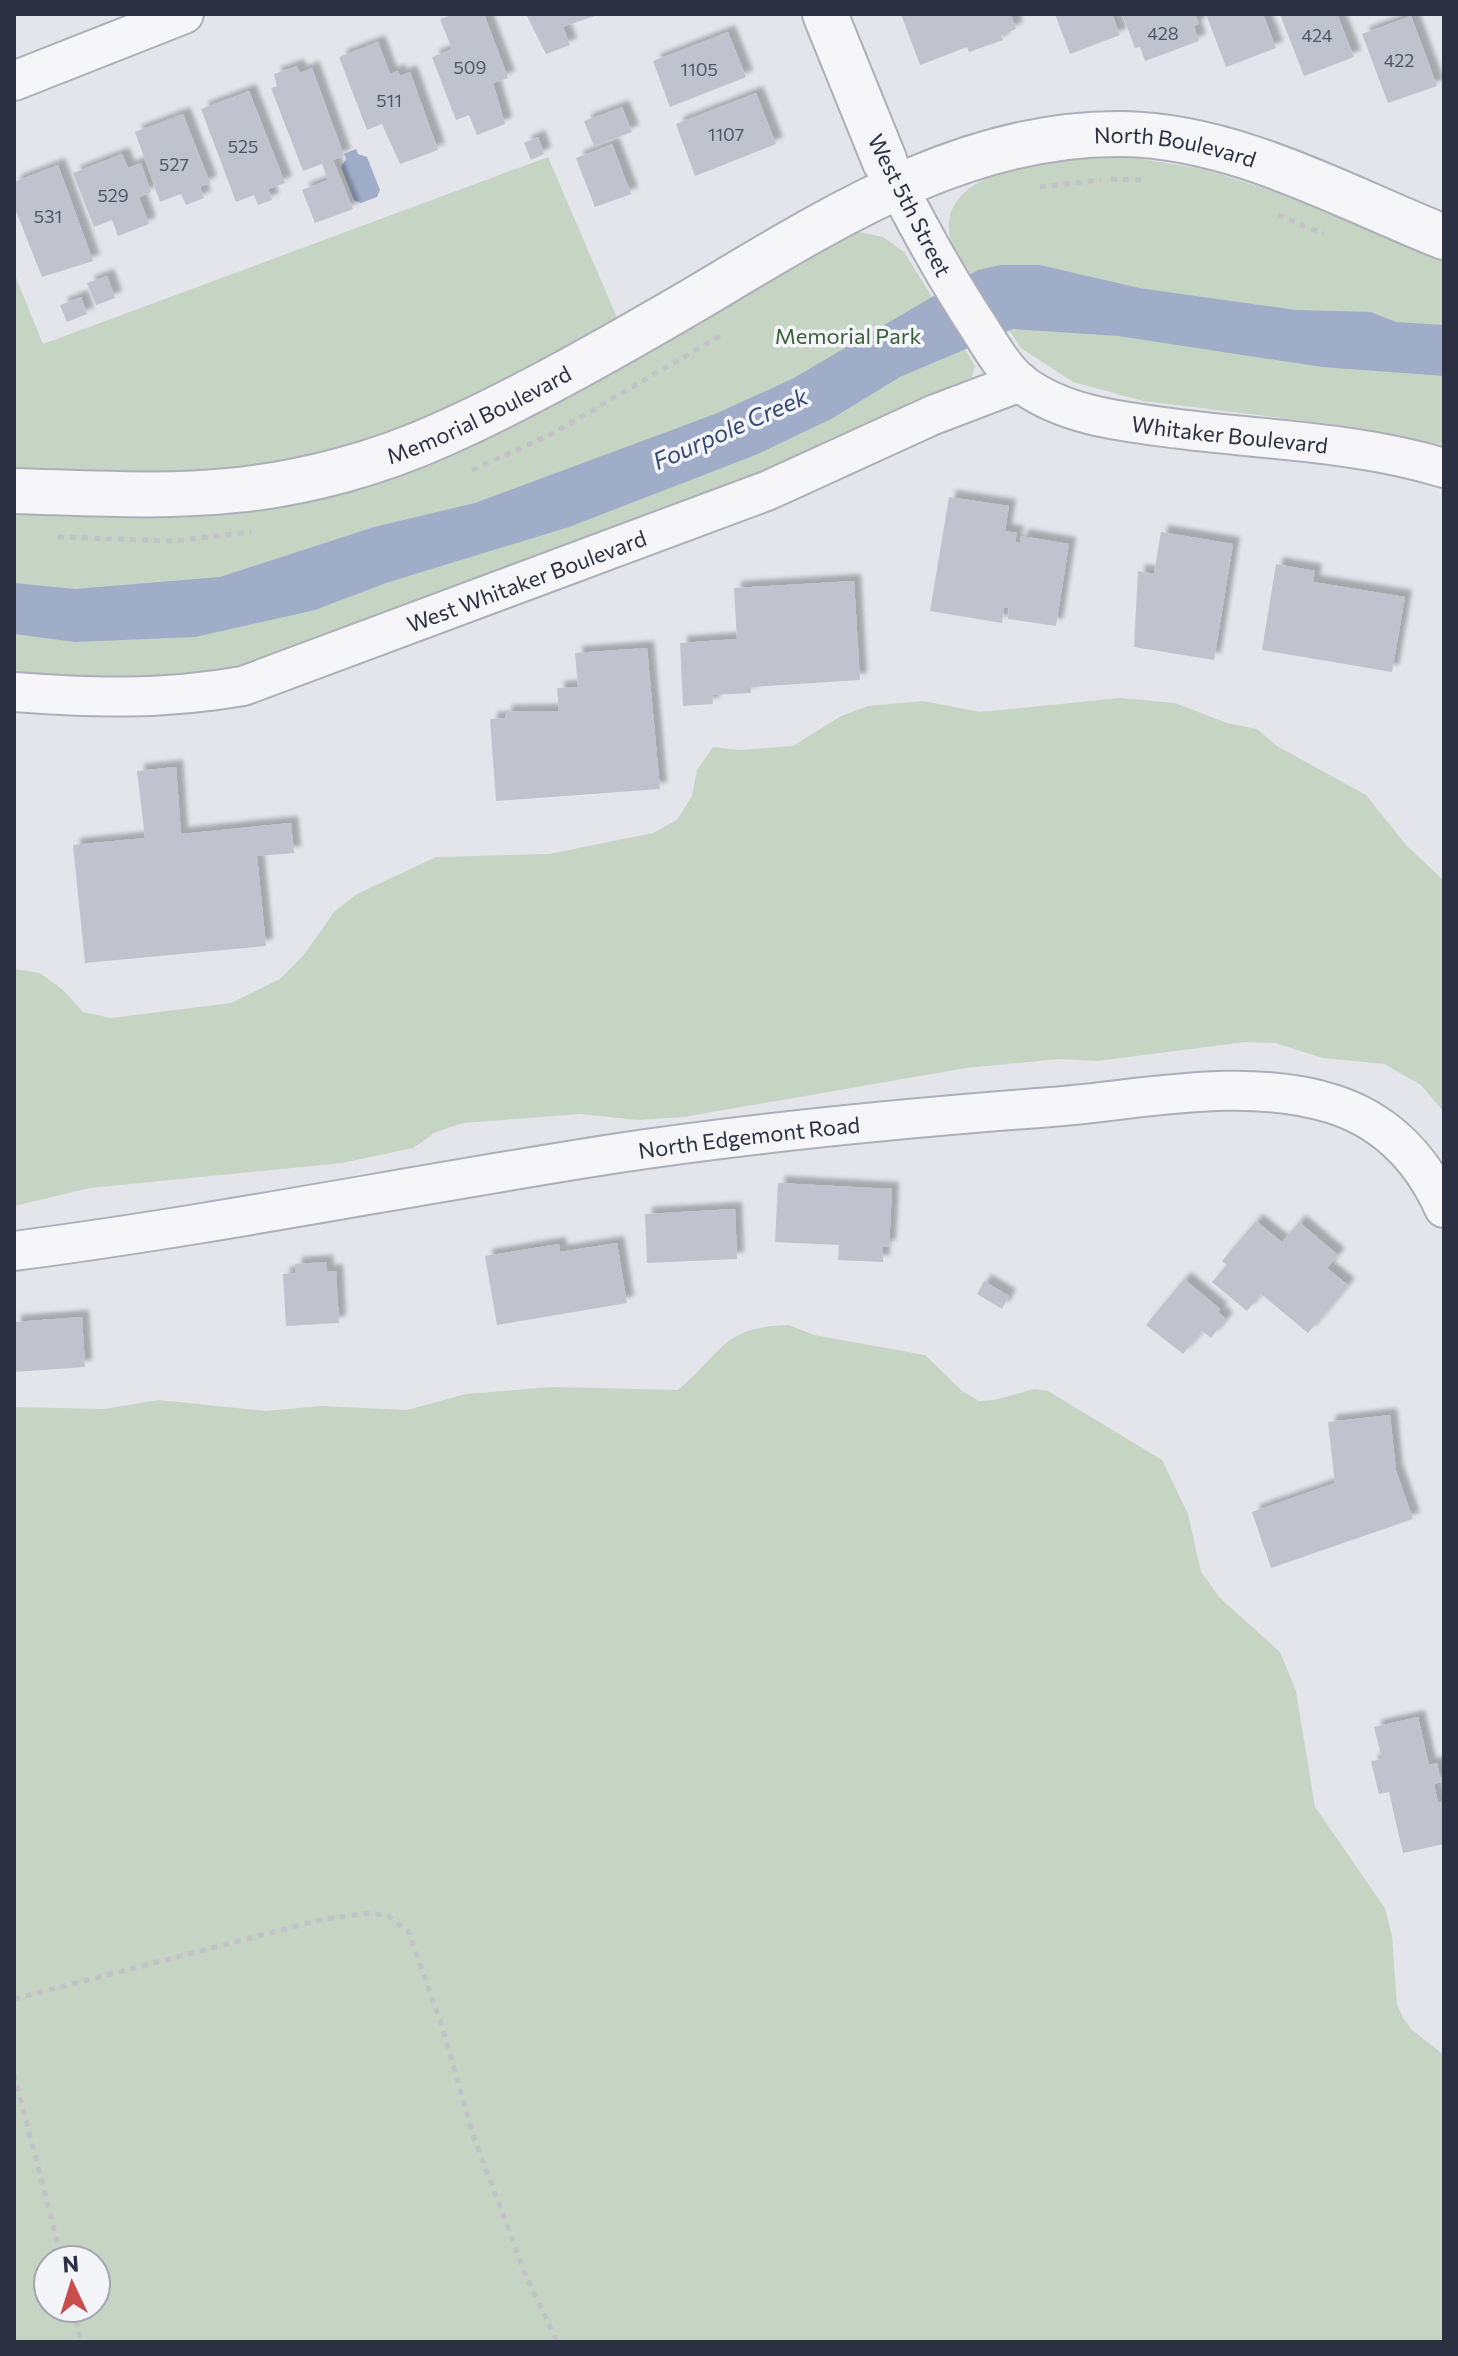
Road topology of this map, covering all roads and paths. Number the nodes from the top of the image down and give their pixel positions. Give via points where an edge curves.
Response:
1 (184, 14) edge
2 (825, 14) edge
3 (14, 81) edge
4 (891, 174) junction
5 (1148, 180) dead end
6 (1031, 188) dead end
7 (1268, 211) dead end
8 (1444, 237) edge
9 (1339, 240) dead end
10 (1020, 382) junction
11 (1444, 468) edge
12 (14, 491) edge
13 (14, 692) edge
14 (1444, 1208) edge
15 (14, 1251) edge
16 (14, 1999) edge
17 (14, 2074) edge
18 (58, 2244) edge
19 (557, 2342) edge

1 - 3 street
2 - 4 street, West 5th Street
4 - 8 street, North Boulevard via 1041,142 1124,134 1170,138 1274,168
4 - 10 street, West 5th Street via 950,284
4 - 12 street, Memorial Boulevard via 841,212 515,399 365,463 237,490
5 - 6 path
7 - 9 path
10 - 11 street, Whitaker Boulevard via 1091,414 1360,451
10 - 13 street, West Whitaker Boulevard via 933,415 769,490 243,686 180,697 124,699
14 - 15 street, North Edgemont Road via 1419,1165 1394,1137 1368,1119 1295,1095 1220,1092 967,1113 617,1153
16 - 19 path via 324,1919 388,1916 408,1931 473,2135
17 - 18 path

